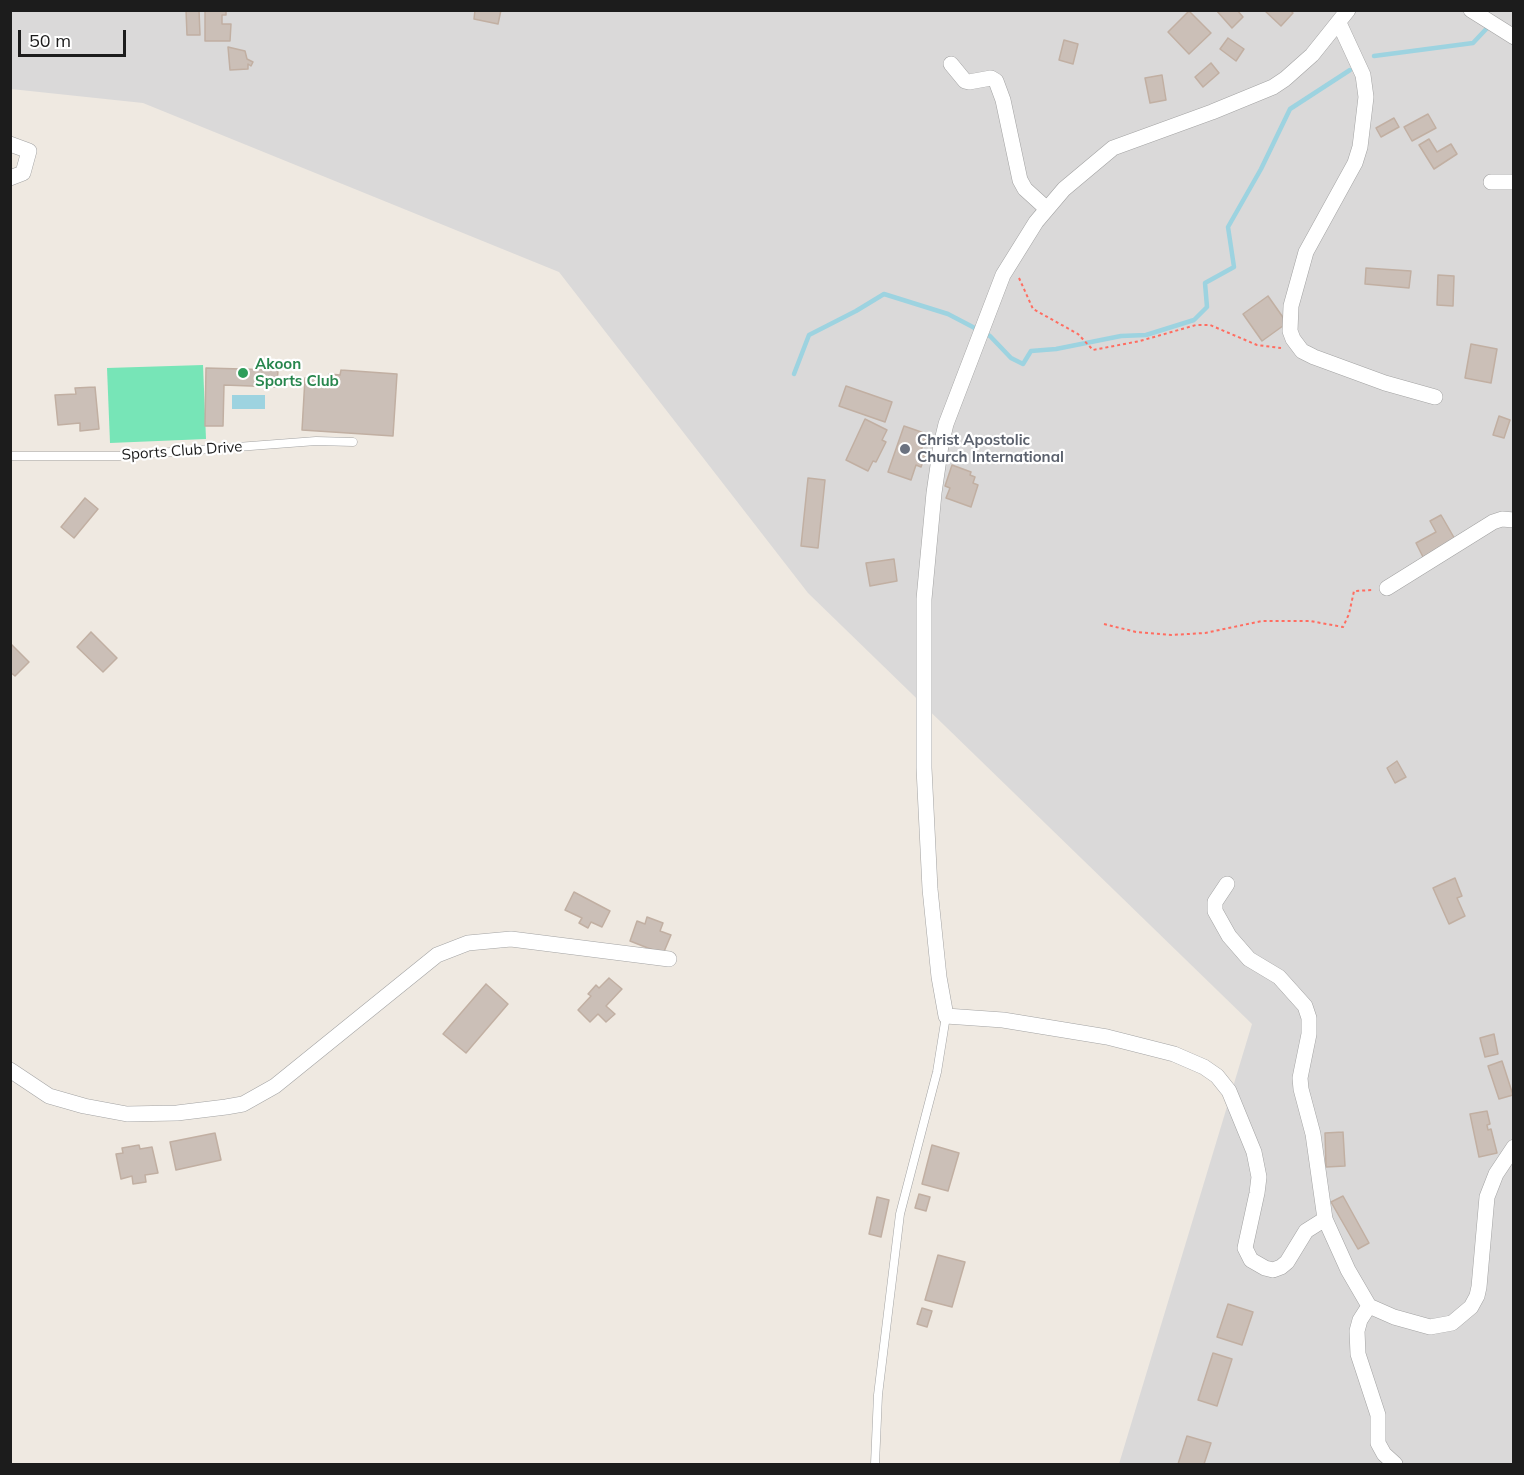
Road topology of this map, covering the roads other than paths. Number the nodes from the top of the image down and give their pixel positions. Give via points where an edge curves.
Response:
1 (1471, 10) edge
2 (1344, 16) edge
3 (1514, 37) edge
4 (951, 64) dead end
5 (10, 144) edge
6 (10, 178) edge
7 (1491, 182) dead end
8 (1514, 182) edge
9 (1047, 209) junction
10 (1435, 397) dead end
11 (353, 442) dead end
12 (10, 456) edge
13 (1514, 520) edge
14 (1387, 588) road end
15 (1227, 884) dead end
16 (669, 959) dead end
17 (946, 1016) junction
18 (10, 1070) edge
19 (1514, 1147) edge
20 (1325, 1220) junction
21 (1369, 1306) junction
22 (875, 1464) edge
23 (1395, 1464) edge

1 - 3 street
2 - 9 street via 1312,55 1273,87 1113,148 1064,189
2 - 10 street via 1366,97 1360,147 1306,252 1291,306 1290,331 1302,351 1385,383
4 - 9 street via 965,81 996,81 1004,100 1020,180
5 - 6 street via 28,151 23,173
7 - 8 street
9 - 17 street via 1003,275 940,445 924,599 924,768 930,889
11 - 12 lane, Sports Club Drive via 316,441 119,456
13 - 14 street via 1493,522
15 - 20 street via 1215,902 1215,911 1228,936 1249,959 1279,977 1305,1006 1309,1018 1300,1078 1314,1134
16 - 18 street via 511,939 468,943 437,955 274,1086 243,1104 226,1107 127,1114 49,1096
17 - 20 street via 1003,1020 1107,1037 1174,1054 1204,1067 1229,1091 1254,1152 1257,1193 1245,1248 1251,1260 1277,1269 1287,1262 1306,1231
17 - 22 lane via 937,1072 900,1214 878,1395
19 - 21 street via 1496,1174 1487,1197 1479,1287 1471,1307 1452,1323 1430,1328
20 - 21 street
21 - 23 street via 1357,1331 1358,1354 1378,1415 1378,1443

